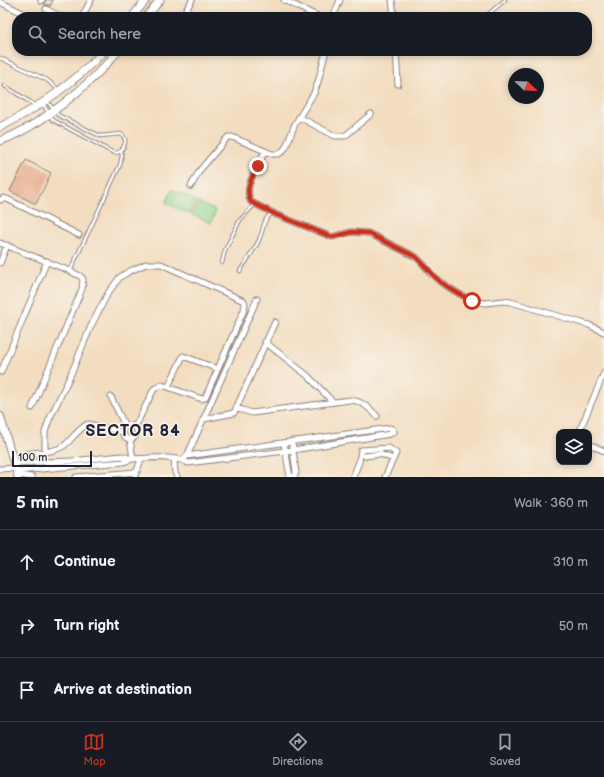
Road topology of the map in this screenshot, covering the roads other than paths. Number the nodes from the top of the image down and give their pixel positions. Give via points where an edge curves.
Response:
1 (91, 0) edge
2 (146, 0) edge
3 (160, 0) edge
4 (192, 0) edge
5 (284, 0) edge
6 (340, 0) edge
7 (392, 0) edge
8 (505, 0) edge
9 (0, 2) edge
10 (46, 9) dead end
11 (21, 12) edge
12 (52, 12) edge
13 (85, 12) edge
14 (136, 12) edge
15 (150, 12) edge
16 (185, 12) edge
17 (309, 12) edge
18 (335, 12) edge
19 (393, 12) edge
20 (491, 12) edge
21 (97, 56) edge
22 (114, 56) edge
23 (325, 56) edge
24 (396, 56) edge
25 (0, 58) edge
26 (398, 84) dead end
27 (6, 86) dead end
28 (60, 91) junction
29 (42, 104) junction
30 (51, 112) junction
31 (371, 114) dead end
32 (299, 117) junction
33 (0, 127) edge
34 (0, 141) edge
35 (121, 151) junction
36 (265, 151) junction
37 (191, 186) dead end
38 (0, 200) edge
39 (255, 204) junction
40 (272, 213) junction
41 (79, 235) dead end
42 (0, 243) edge
43 (6, 245) junction
44 (47, 261) junction
45 (0, 263) edge
46 (222, 263) dead end
47 (70, 271) junction
48 (240, 271) dead end
49 (257, 299) dead end
50 (275, 322) dead end
51 (604, 332) edge
52 (265, 342) junction
53 (218, 369) junction
54 (0, 372) edge
55 (604, 373) edge
56 (168, 387) junction
57 (111, 397) dead end
58 (333, 402) junction
59 (32, 408) dead end
60 (236, 408) junction
61 (0, 416) edge
62 (377, 416) dead end
63 (204, 419) junction
64 (126, 426) junction
65 (134, 427) junction
66 (580, 429) edge
67 (123, 432) junction
68 (130, 439) junction
69 (292, 441) junction
70 (284, 442) junction
71 (592, 445) edge
72 (293, 450) junction
73 (286, 451) junction
74 (604, 451) edge
75 (45, 452) junction
76 (25, 454) dead end
77 (365, 456) dead end
78 (141, 458) junction
79 (185, 458) junction
80 (133, 459) junction
81 (174, 459) junction
82 (393, 459) junction
83 (0, 469) edge
84 (16, 471) edge
85 (135, 475) edge
86 (32, 477) edge
87 (77, 477) edge
88 (177, 477) edge
89 (290, 477) edge
90 (294, 477) edge
91 (353, 477) edge
92 (385, 477) edge

1 - 13 street
2 - 14 street
3 - 15 street
4 - 16 street
5 - 17 street
6 - 18 street
7 - 19 street
8 - 20 lane
9 - 11 street
10 - 12 street
21 - 28 street via 79,76
22 - 30 street via 86,85
23 - 32 street via 314,93
24 - 26 street
25 - 28 lane via 47,80
27 - 29 lane
28 - 29 street
29 - 30 lane
29 - 30 lane
29 - 33 street
30 - 34 street
30 - 35 lane via 54,120 112,152
30 - 35 lane via 100,136 121,134 125,139
31 - 32 street via 345,136 335,136
32 - 36 street via 282,152 272,154
35 - 47 lane via 120,165
36 - 37 street via 228,137 200,170
36 - 39 street via 248,187 249,199
38 - 41 street via 7,199
39 - 40 street
39 - 46 lane via 240,220 225,250
40 - 48 lane via 264,220 258,242
40 - 51 street via 332,237 352,232 368,233 416,257 440,282 472,301 511,302 589,325
42 - 43 street
43 - 44 street
43 - 45 street
44 - 47 street
44 - 54 street
47 - 59 street via 83,279 82,289
49 - 63 street
50 - 52 street
52 - 58 street via 308,376
52 - 60 street
53 - 56 street via 207,394 202,399
53 - 56 street via 183,356
53 - 75 street via 244,310 244,302 161,264 146,264 130,271 120,277 108,293 91,326 46,426
55 - 66 street
56 - 65 street via 162,385 154,389
57 - 64 street
58 - 60 street via 252,413
58 - 62 street via 356,401
60 - 63 street via 234,413
61 - 84 street
63 - 79 street
64 - 65 street
64 - 67 street
65 - 68 street via 135,436
67 - 68 street via 124,436
67 - 75 street via 88,424 62,447
68 - 80 street
69 - 70 street
69 - 72 street
69 - 72 street via 390,428 394,432
70 - 73 street
70 - 79 street
71 - 74 street
72 - 73 street
72 - 90 street via 296,474
73 - 79 street via 188,463
73 - 89 street
75 - 76 street
77 - 82 street via 380,454
78 - 80 street
78 - 81 street
78 - 85 street
79 - 81 street
80 - 84 street via 124,462 71,464
81 - 88 street
82 - 91 street via 396,453 389,448 361,450
82 - 92 street
83 - 84 street
84 - 86 street
85 - 87 street

